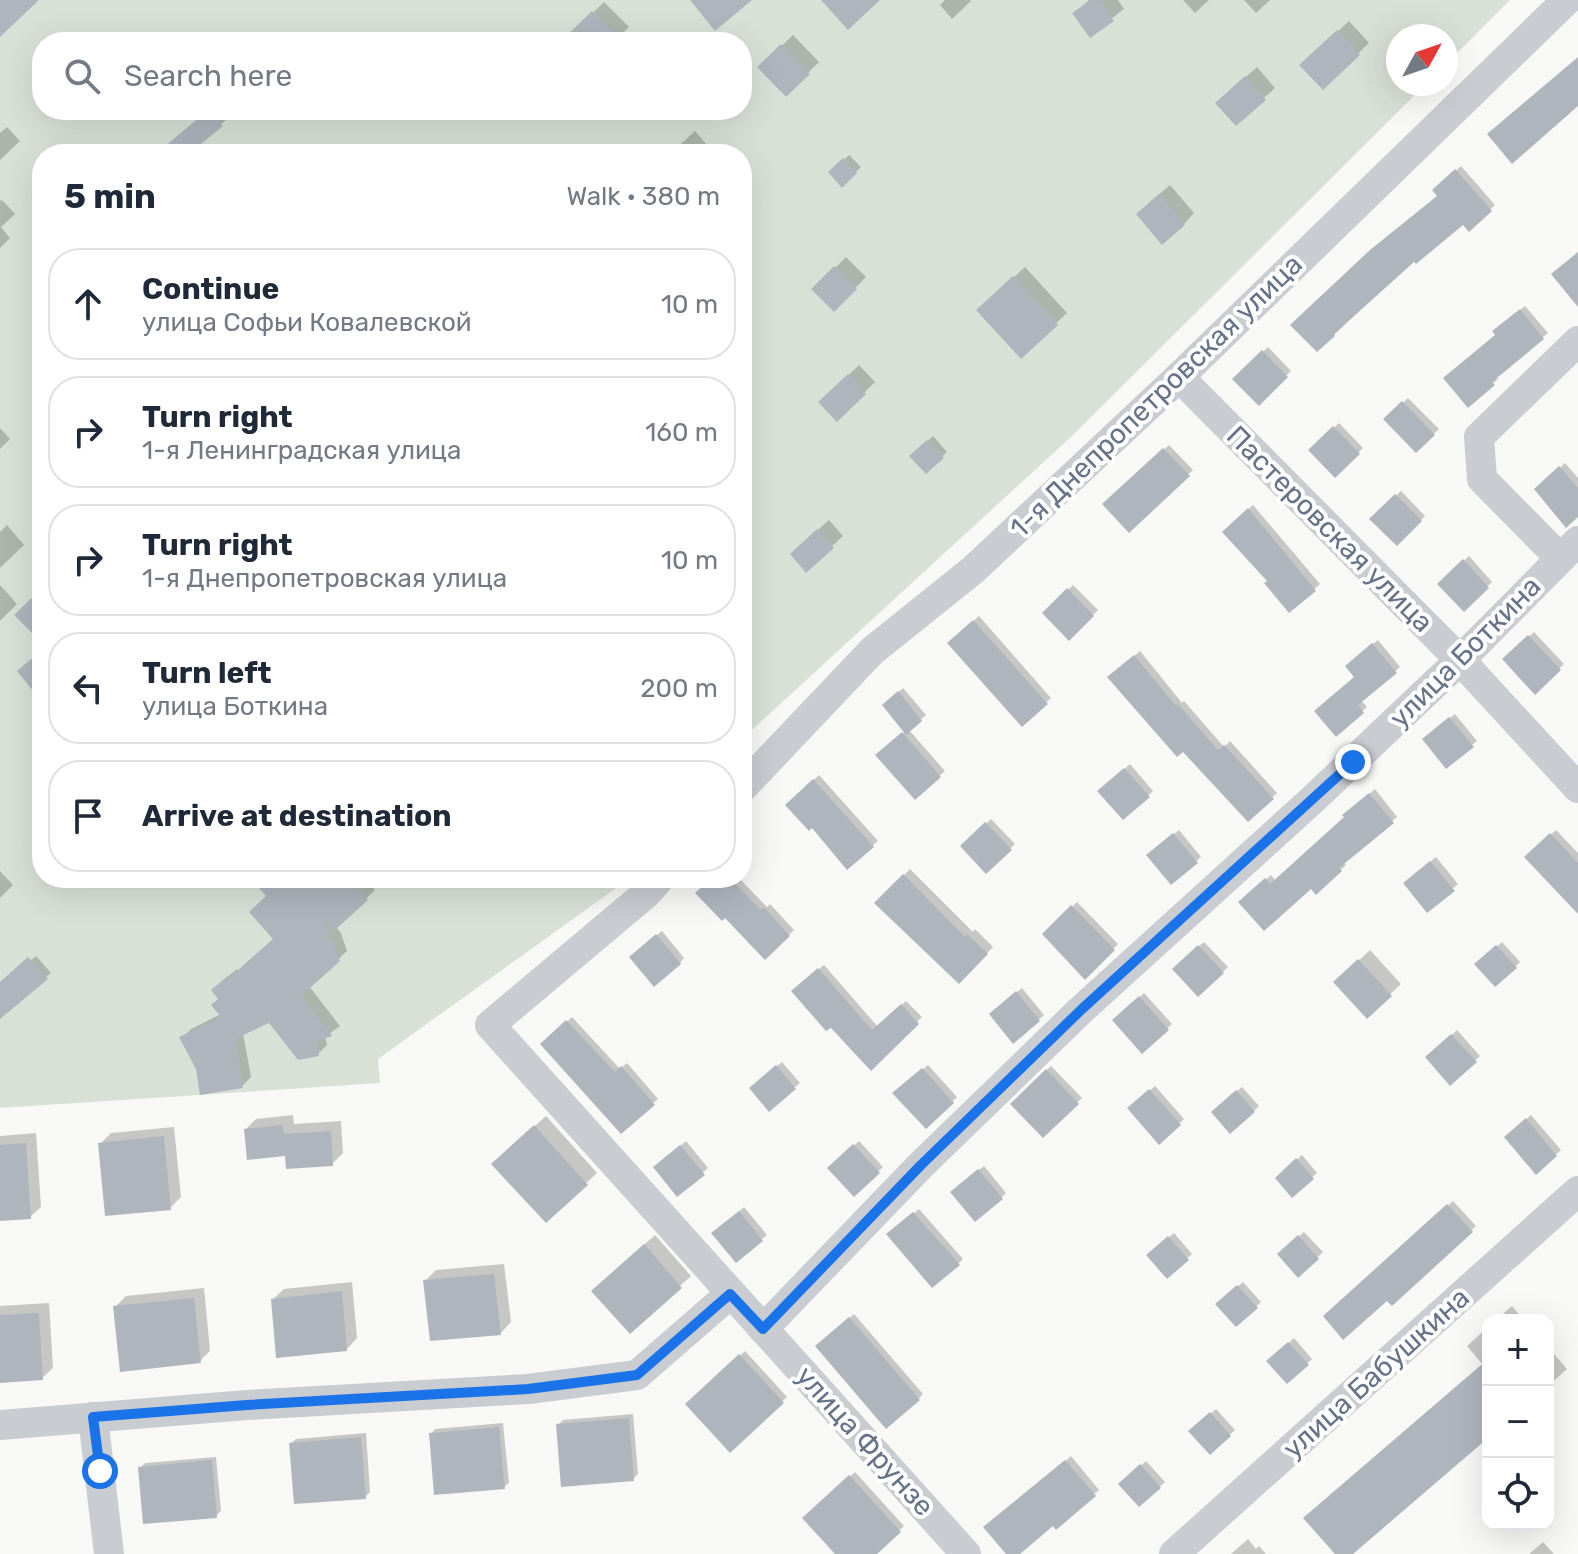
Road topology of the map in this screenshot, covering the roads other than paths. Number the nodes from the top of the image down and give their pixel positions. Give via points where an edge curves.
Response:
1 (1567, 0) edge
2 (1578, 341) edge
3 (1179, 377) junction
4 (1569, 550) edge
5 (1460, 660) junction
6 (752, 777) edge
7 (1578, 788) edge
8 (651, 888) edge
9 (1578, 1191) edge
10 (730, 1294) junction
11 (763, 1329) junction
12 (93, 1417) junction
13 (0, 1425) edge
14 (109, 1554) edge
15 (966, 1554) edge
16 (1174, 1554) edge

1 - 3 street, 1-я Днепропетровская улица
2 - 4 street via 1479,437 1482,479
3 - 5 street, Пастеровская улица
3 - 6 street, 1-я Днепропетровская улица via 973,570 872,651
4 - 5 street, улица Боткина
5 - 7 street, Пастеровская улица
5 - 11 street, улица Боткина via 1082,1009
8 - 10 street via 490,1025
9 - 16 street, улица Бабушкина
10 - 11 street
10 - 12 street via 637,1375 528,1389
11 - 15 street, улица Фрунзе
12 - 13 street
12 - 14 street

